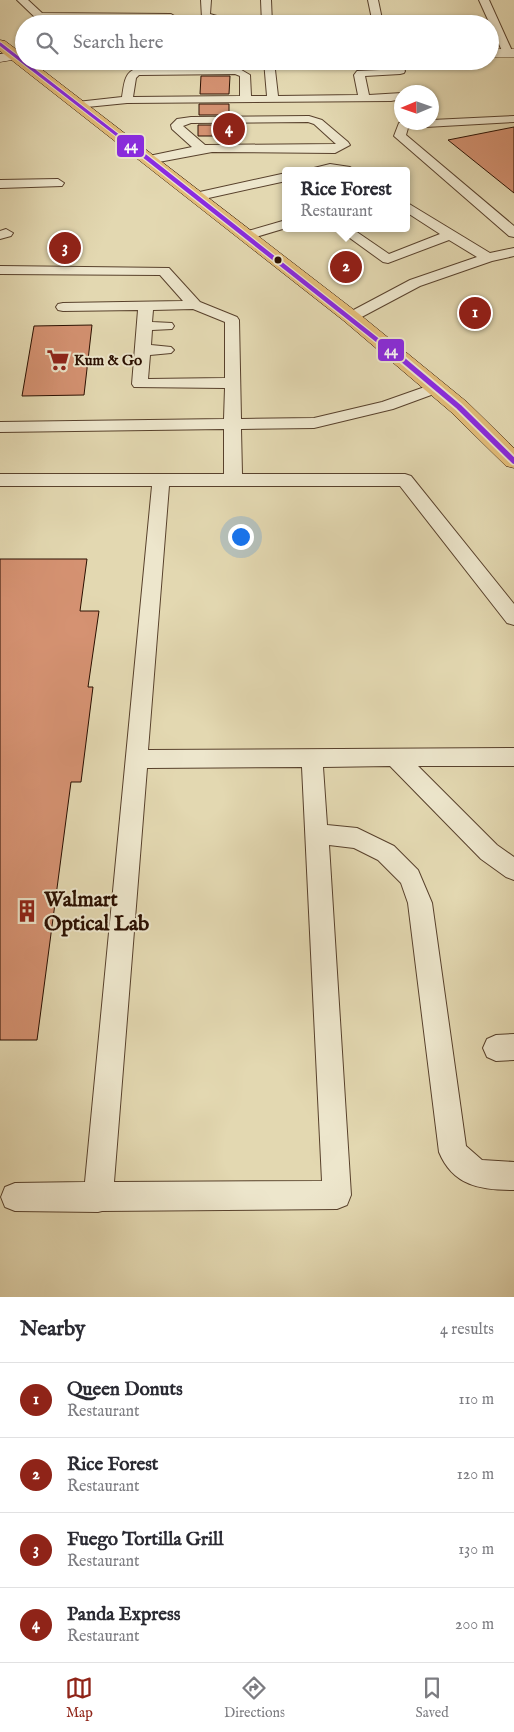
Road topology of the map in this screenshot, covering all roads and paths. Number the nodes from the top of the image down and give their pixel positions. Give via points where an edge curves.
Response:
1 (22, 0) edge
2 (206, 0) edge
3 (266, 0) edge
4 (373, 0) edge
5 (484, 0) edge
6 (38, 15) edge
7 (66, 15) edge
8 (164, 15) edge
9 (205, 15) edge
10 (267, 15) edge
11 (376, 15) edge
12 (492, 15) edge
13 (499, 29) edge
14 (0, 44) edge
15 (511, 53) edge
16 (12, 57) edge
17 (30, 70) edge
18 (270, 70) edge
19 (378, 70) edge
20 (401, 70) edge
21 (403, 85) edge
22 (394, 97) edge
23 (364, 98) junction
24 (273, 99) junction
25 (127, 100) junction
26 (246, 100) junction
27 (77, 105) junction
28 (514, 119) edge
29 (297, 135) dead end
30 (202, 149) junction
31 (299, 149) junction
32 (148, 160) junction
33 (282, 178) edge
34 (58, 183) dead end
35 (0, 184) edge
36 (195, 197) junction
37 (410, 209) edge
38 (282, 225) edge
39 (348, 232) edge
40 (514, 232) edge
41 (450, 235) junction
42 (246, 236) junction
43 (514, 252) edge
44 (488, 258) junction
45 (0, 270) edge
46 (195, 305) junction
47 (146, 306) junction
48 (63, 307) dead end
49 (351, 317) junction
50 (144, 326) junction
51 (167, 326) dead end
52 (142, 350) junction
53 (166, 350) dead end
54 (232, 382) junction
55 (436, 388) junction
56 (232, 425) junction
57 (0, 427) edge
58 (514, 461) edge
59 (233, 479) junction
60 (0, 480) edge
61 (161, 480) junction
62 (514, 618) edge
63 (514, 757) edge
64 (312, 758) junction
65 (396, 758) junction
66 (137, 760) junction
67 (316, 834) junction
68 (514, 870) edge
69 (514, 1176) edge
70 (15, 1197) dead end
71 (98, 1198) junction

1 - 6 lane
2 - 9 lane
3 - 10 lane
4 - 11 lane
5 - 12 lane
7 - 8 lane via 147,12
13 - 15 lane
14 - 16 main road
17 - 27 main road
18 - 24 lane
19 - 23 lane via 359,75
20 - 21 lane
22 - 23 lane
23 - 24 lane
24 - 26 lane
25 - 26 lane
25 - 26 lane via 131,77 136,72 231,70 245,75
25 - 27 lane
27 - 32 main road
28 - 40 lane via 402,124 400,136
29 - 31 lane
30 - 31 lane
30 - 31 lane via 176,125 191,120 310,119 344,145 335,149
30 - 32 lane
32 - 36 main road
33 - 36 lane
34 - 35 lane
36 - 42 main road
37 - 41 lane
38 - 42 lane
39 - 41 lane via 388,259
41 - 44 lane
42 - 49 main road
43 - 44 lane
44 - 49 lane via 415,283
45 - 46 lane via 164,271
46 - 47 lane
46 - 54 lane via 232,320 226,326
47 - 48 lane
47 - 50 lane
49 - 55 main road
50 - 51 lane
50 - 52 lane
52 - 53 lane
52 - 54 lane via 140,384
54 - 56 lane
55 - 56 lane via 387,406 314,424
55 - 58 main road
56 - 57 lane
56 - 59 lane
59 - 61 lane
59 - 62 lane via 405,480
60 - 61 lane
61 - 66 lane
63 - 65 lane
64 - 65 lane
64 - 66 lane
64 - 67 lane
65 - 68 lane via 489,852
66 - 71 lane
67 - 69 lane via 357,838 386,853 410,877 420,903 453,1152 467,1170 485,1176
67 - 71 lane via 337,1195
70 - 71 lane

